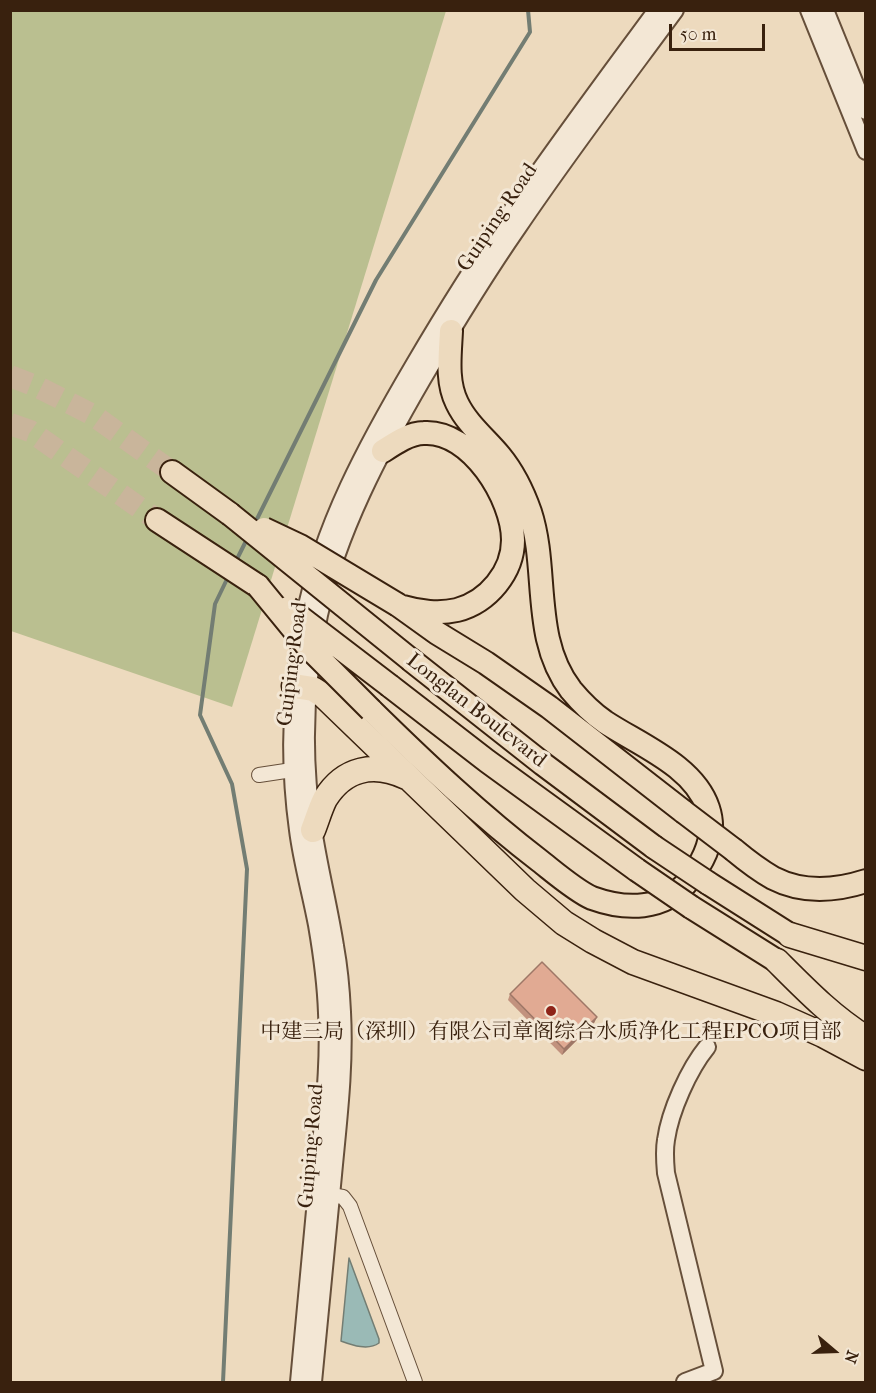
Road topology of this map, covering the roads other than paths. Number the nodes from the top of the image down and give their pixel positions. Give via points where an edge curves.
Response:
1 (657, 10) edge
2 (675, 10) edge
3 (809, 10) edge
4 (825, 10) edge
5 (866, 111) edge
6 (866, 151) edge
7 (451, 331) junction
8 (383, 451) junction
9 (172, 472) tunnel mouth
10 (230, 514) junction
11 (157, 520) tunnel mouth
12 (258, 586) junction
13 (398, 605) junction
14 (301, 687) junction
15 (292, 770) junction
16 (260, 775) dead end
17 (410, 778) junction
18 (313, 830) junction
19 (866, 881) edge
20 (790, 935) joint
21 (866, 958) edge
22 (777, 961) joint
23 (866, 1038) edge
24 (707, 1047) dead end
25 (866, 1058) edge
26 (331, 1195) junction
27 (716, 1377) edge
28 (299, 1383) edge
29 (313, 1383) edge
30 (415, 1383) edge
31 (685, 1383) edge

1 - 14 street, Guiping Road via 507,217 377,430 347,490 317,568 306,611
2 - 7 street, Guiping Road via 519,225
3 - 6 street
4 - 5 street
7 - 8 street, Guiping Road
7 - 12 highway, bridge via 450,377 457,403 513,474 531,515 545,626 557,666 591,712 675,766 695,784 707,806 710,844 687,883 672,897 634,907 589,897 499,828 430,767 308,646
8 - 13 highway via 424,432 460,444 496,485 509,513 513,538 502,578 477,601 442,612
8 - 14 street, Guiping Road via 349,522 331,572
9 - 10 highway, Longlan Boulevard
10 - 13 highway, bridge via 300,546
10 - 20 highway, Longlan Boulevard, bridge via 535,758 654,847
11 - 12 highway, Longlan Boulevard
12 - 22 highway, Longlan Boulevard, bridge via 637,870
13 - 19 highway, bridge via 587,735 772,878 816,890
14 - 15 street, Guiping Road via 292,707
14 - 17 highway via 324,696
14 - 18 street, Guiping Road
15 - 16 street
15 - 28 street, Guiping Road via 298,832 324,968 328,1044
17 - 18 highway via 378,769 349,775 328,796
17 - 25 highway via 564,923 650,969 784,1017
18 - 26 street, Guiping Road via 337,955 342,1018
20 - 21 highway
22 - 23 highway via 820,1004
24 - 27 street via 681,1092 665,1153 666,1173
26 - 29 street, Guiping Road
26 - 30 street via 343,1197 350,1206
27 - 31 street

